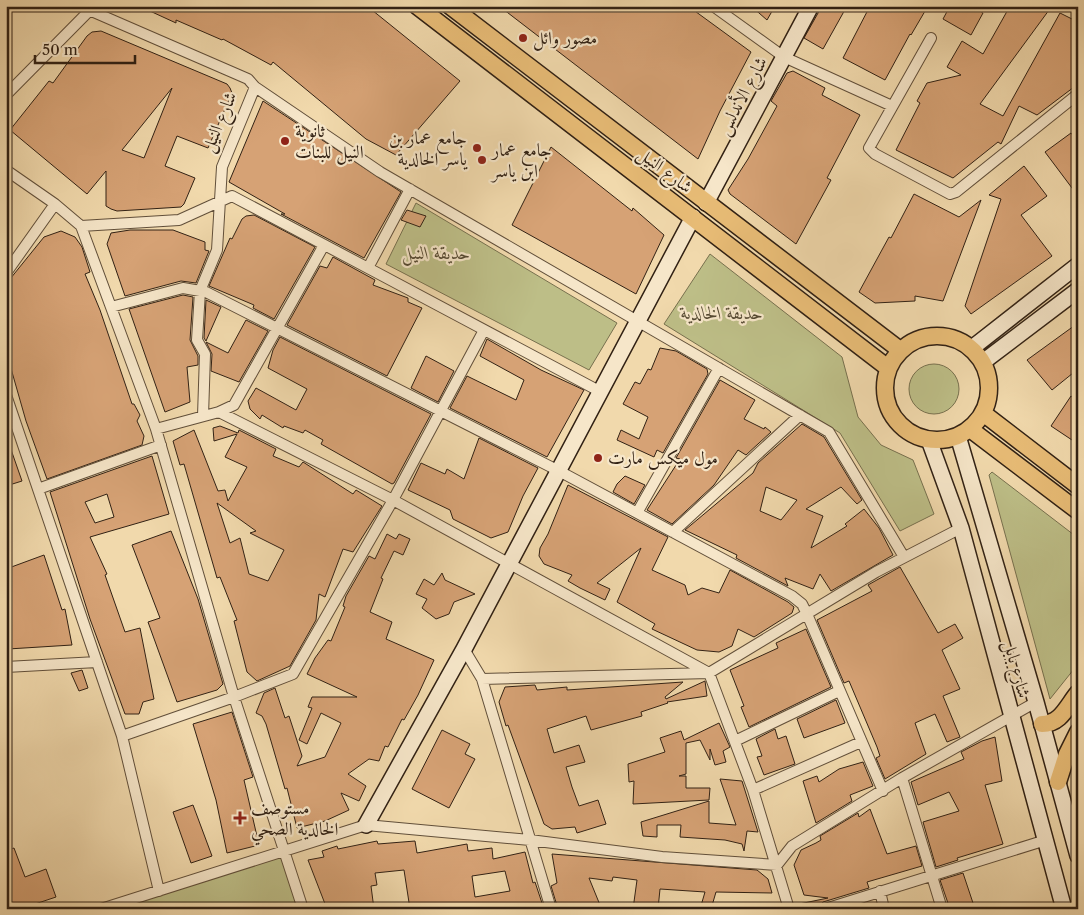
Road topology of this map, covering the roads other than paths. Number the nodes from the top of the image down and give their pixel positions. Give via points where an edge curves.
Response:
1 (418, 6) edge
2 (450, 6) edge
3 (713, 6) edge
4 (811, 6) edge
5 (91, 8) edge
6 (931, 38) dead end
7 (784, 57) junction
8 (255, 88) junction
9 (1078, 94) edge
10 (6, 95) edge
11 (892, 106) junction
12 (6, 170) edge
13 (410, 189) junction
14 (220, 202) junction
15 (55, 204) junction
16 (706, 204) junction
17 (693, 217) junction
18 (81, 226) junction
19 (324, 245) junction
20 (1078, 265) edge
21 (368, 268) junction
22 (6, 273) edge
23 (1078, 290) edge
24 (200, 291) junction
25 (111, 307) junction
26 (638, 322) junction
27 (277, 329) junction
28 (484, 330) junction
29 (972, 348) junction
30 (900, 350) junction
31 (983, 362) junction
32 (719, 368) junction
33 (888, 368) junction
34 (600, 392) junction
35 (6, 395) edge
36 (440, 411) junction
37 (219, 412) junction
38 (983, 413) junction
39 (800, 415) junction
40 (203, 416) junction
41 (156, 429) junction
42 (964, 433) junction
43 (929, 440) junction
44 (161, 445) junction
45 (558, 471) junction
46 (1078, 486) edge
47 (38, 489) junction
48 (393, 500) junction
49 (1078, 511) edge
50 (637, 512) junction
51 (961, 528) junction
52 (673, 532) junction
53 (904, 557) junction
54 (509, 562) junction
55 (807, 614) junction
56 (464, 649) junction
57 (97, 662) junction
58 (6, 667) edge
59 (709, 673) junction
60 (482, 678) junction
61 (839, 691) junction
62 (1078, 693) edge
63 (234, 697) junction
64 (1036, 702) junction
65 (1011, 717) junction
66 (1042, 724) junction
67 (1078, 732) edge
68 (122, 736) junction
69 (735, 741) junction
70 (861, 742) junction
71 (902, 778) junction
72 (1058, 782) junction
73 (753, 790) junction
74 (883, 791) junction
75 (366, 825) junction
76 (530, 840) junction
77 (1046, 840) junction
78 (284, 852) junction
79 (1078, 856) edge
80 (777, 865) junction
81 (932, 875) junction
82 (159, 891) junction
83 (880, 891) junction
84 (101, 909) edge
85 (303, 909) edge
86 (551, 909) edge
87 (789, 909) edge
88 (825, 909) edge
89 (884, 909) edge
90 (942, 909) edge
91 (1064, 909) edge

1 - 17 main road, شارع النيل
2 - 16 main road, شارع النيل
3 - 7 street
4 - 7 street, شارع الأندلس
5 - 8 street via 248,79
5 - 10 street
6 - 11 street
7 - 11 street
7 - 16 street, شارع الأندلس
8 - 13 street
8 - 14 street, شارع النيل via 222,167
9 - 11 street via 950,194 869,148
12 - 15 street
13 - 21 street
13 - 26 street
14 - 18 street via 179,220
14 - 19 street via 232,196
14 - 24 street, شارع النيل via 216,250
15 - 18 street
15 - 22 street
16 - 30 main road, شارع النيل
17 - 26 street
17 - 33 main road, شارع النيل
18 - 25 street
19 - 21 street
19 - 27 street
20 - 29 street
21 - 28 street
23 - 31 street
24 - 25 street via 183,288
24 - 27 street
24 - 40 street, شارع النيل via 197,340 205,354
25 - 41 street
26 - 32 street
26 - 34 street
27 - 36 street
27 - 37 street via 234,405
28 - 34 street
28 - 36 street
29 - 30 main road via 953,338 934,335 917,339
29 - 31 main road
30 - 33 main road
31 - 38 main road via 989,379 989,394
32 - 39 street
32 - 50 street
33 - 43 main road via 884,389 894,419 906,431
34 - 45 street
35 - 47 street
36 - 45 street
36 - 48 street
37 - 40 street
37 - 48 street
38 - 42 main road
38 - 46 main road
39 - 52 street
39 - 53 street via 829,432
40 - 41 street
41 - 44 street
42 - 43 main road
42 - 49 main road
42 - 64 street
43 - 51 street, شارع بابل
44 - 47 street
44 - 63 street
45 - 50 street
45 - 54 street
47 - 57 street
48 - 54 street
48 - 63 street via 293,674
50 - 52 street
51 - 53 street
51 - 65 street, شارع بابل
52 - 55 street via 792,596 802,604
53 - 55 street
54 - 56 street
54 - 59 street
55 - 59 street
55 - 61 street
56 - 60 street
56 - 75 street
57 - 58 street
57 - 68 street
59 - 60 street
59 - 69 street
60 - 76 street
61 - 69 street
61 - 70 street
62 - 66 main road via 1059,719
63 - 68 street
63 - 78 street
64 - 65 street
64 - 66 street
65 - 71 street
65 - 77 street, شارع بابل
66 - 72 street
67 - 72 main road via 1066,754
68 - 82 street
69 - 73 street
70 - 73 street
70 - 74 street
71 - 74 street
71 - 81 street
72 - 79 street
73 - 80 street
74 - 80 street via 792,846
75 - 76 street
75 - 78 street
76 - 80 street via 662,857
76 - 86 street
77 - 81 street
77 - 91 street, شارع بابل
78 - 82 street
78 - 85 street
80 - 87 street
81 - 83 street
81 - 90 street
82 - 84 street
83 - 88 street
83 - 89 street

